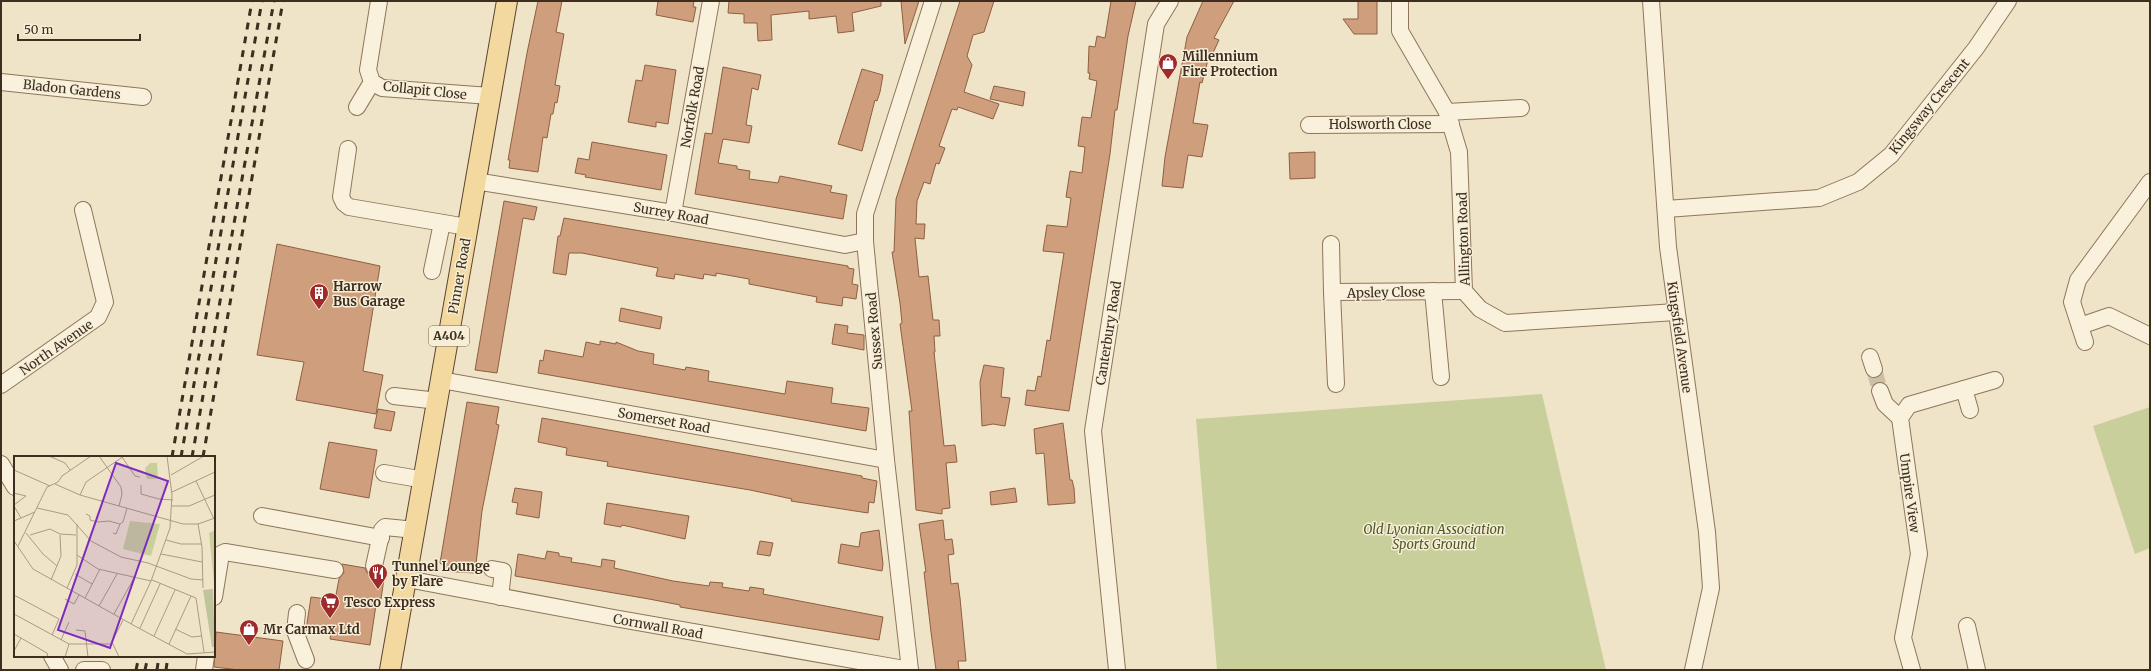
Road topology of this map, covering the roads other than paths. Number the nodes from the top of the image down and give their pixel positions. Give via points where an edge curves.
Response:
1 (379, 1) edge
2 (506, 1) edge
3 (711, 1) edge
4 (933, 1) edge
5 (1170, 1) edge
6 (1400, 1) edge
7 (1651, 1) edge
8 (2008, 1) edge
9 (1, 82) edge
10 (372, 82) junction
11 (490, 96) junction
12 (143, 97) dead end
13 (357, 107) dead end
14 (1521, 108) dead end
15 (1449, 118) junction
16 (1309, 125) dead end
17 (348, 149) dead end
18 (475, 181) junction
19 (2150, 182) edge
20 (1666, 208) junction
21 (84, 210) dead end
22 (673, 213) junction
23 (442, 222) junction
24 (467, 227) junction
25 (865, 241) junction
26 (1331, 244) dead end
27 (432, 271) dead end
28 (1433, 291) junction
29 (1464, 291) junction
30 (1332, 292) junction
31 (1676, 312) junction
32 (2080, 326) junction
33 (2150, 336) edge
34 (2085, 342) dead end
35 (1440, 377) dead end
36 (441, 380) junction
37 (1995, 380) dead end
38 (1336, 384) dead end
39 (1, 385) edge
40 (1964, 389) junction
41 (1880, 391) tunnel mouth
42 (394, 396) dead end
43 (438, 402) junction
44 (1970, 410) dead end
45 (1900, 418) junction
46 (886, 460) junction
47 (1, 464) edge
48 (384, 473) dead end
49 (425, 480) junction
50 (14, 485) edge
51 (262, 516) dead end
52 (415, 530) junction
53 (380, 538) junction
54 (374, 566) dead end
55 (492, 569) dead end
56 (335, 570) dead end
57 (407, 579) junction
58 (215, 591) edge
59 (500, 597) junction
60 (297, 613) dead end
61 (1967, 626) dead end
62 (53, 657) edge
63 (206, 657) edge
64 (306, 660) dead end
65 (60, 670) edge
66 (204, 670) edge
67 (390, 670) edge
68 (910, 670) edge
69 (1118, 670) edge
70 (1693, 670) edge
71 (1912, 670) edge
72 (1977, 670) edge

1 - 10 street, Collapit Close via 368,70
2 - 11 main road, Pinner Road / A404
3 - 22 street, Norfolk Road
4 - 25 street, Sussex Road via 865,214
5 - 69 street, Canterbury Road via 1156,24 1093,430
6 - 15 street, Allington Road via 1400,31
7 - 20 street, Kingsfield Avenue
8 - 20 street, Kingsway Crescent via 1976,48 1891,154 1858,182 1819,198
9 - 12 street, Bladon Gardens
10 - 11 street, Collapit Close via 382,88
10 - 13 street
11 - 18 main road, Pinner Road / A404
14 - 15 street, Holsworth Close
15 - 16 street, Holsworth Close
15 - 29 street, Allington Road via 1458,152
17 - 23 street via 341,197 349,207
18 - 22 street, Surrey Road
18 - 24 main road, Pinner Road / A404
19 - 32 street via 2078,280 2072,302
20 - 31 street, Kingsfield Avenue
21 - 39 street, North Avenue via 105,302 98,317
22 - 25 street, Surrey Road via 845,245
23 - 24 street
23 - 27 street
24 - 36 main road, Pinner Road / A404
25 - 46 street, Sussex Road
26 - 30 street, Apsley Close
28 - 29 street, Apsley Close
28 - 30 street, Apsley Close
28 - 35 street
29 - 31 street, Allington Road via 1480,309 1505,323
30 - 38 street
31 - 70 street, Kingsfield Avenue via 1707,532 1711,588
32 - 33 street via 2110,316
32 - 34 street
36 - 43 main road, Pinner Road / A404
36 - 46 street, Somerset Road
37 - 40 street
40 - 44 street
40 - 45 street via 1909,405
41 - 45 street via 1885,404
42 - 43 street
43 - 49 main road, Pinner Road / A404
45 - 71 street, Umpire View via 1919,554 1903,638
46 - 68 street, Sussex Road
47 - 50 street
48 - 49 street
49 - 52 main road, Pinner Road / A404
51 - 53 street
52 - 53 street via 389,526 382,530
52 - 57 main road, Pinner Road / A404
53 - 54 street
55 - 59 street via 504,572
56 - 58 street via 225,552 221,554
57 - 59 street, Cornwall Road
57 - 67 main road, Pinner Road / A404
59 - 68 street, Cornwall Road
60 - 64 street via 295,631
61 - 72 street
62 - 65 street
63 - 66 street

